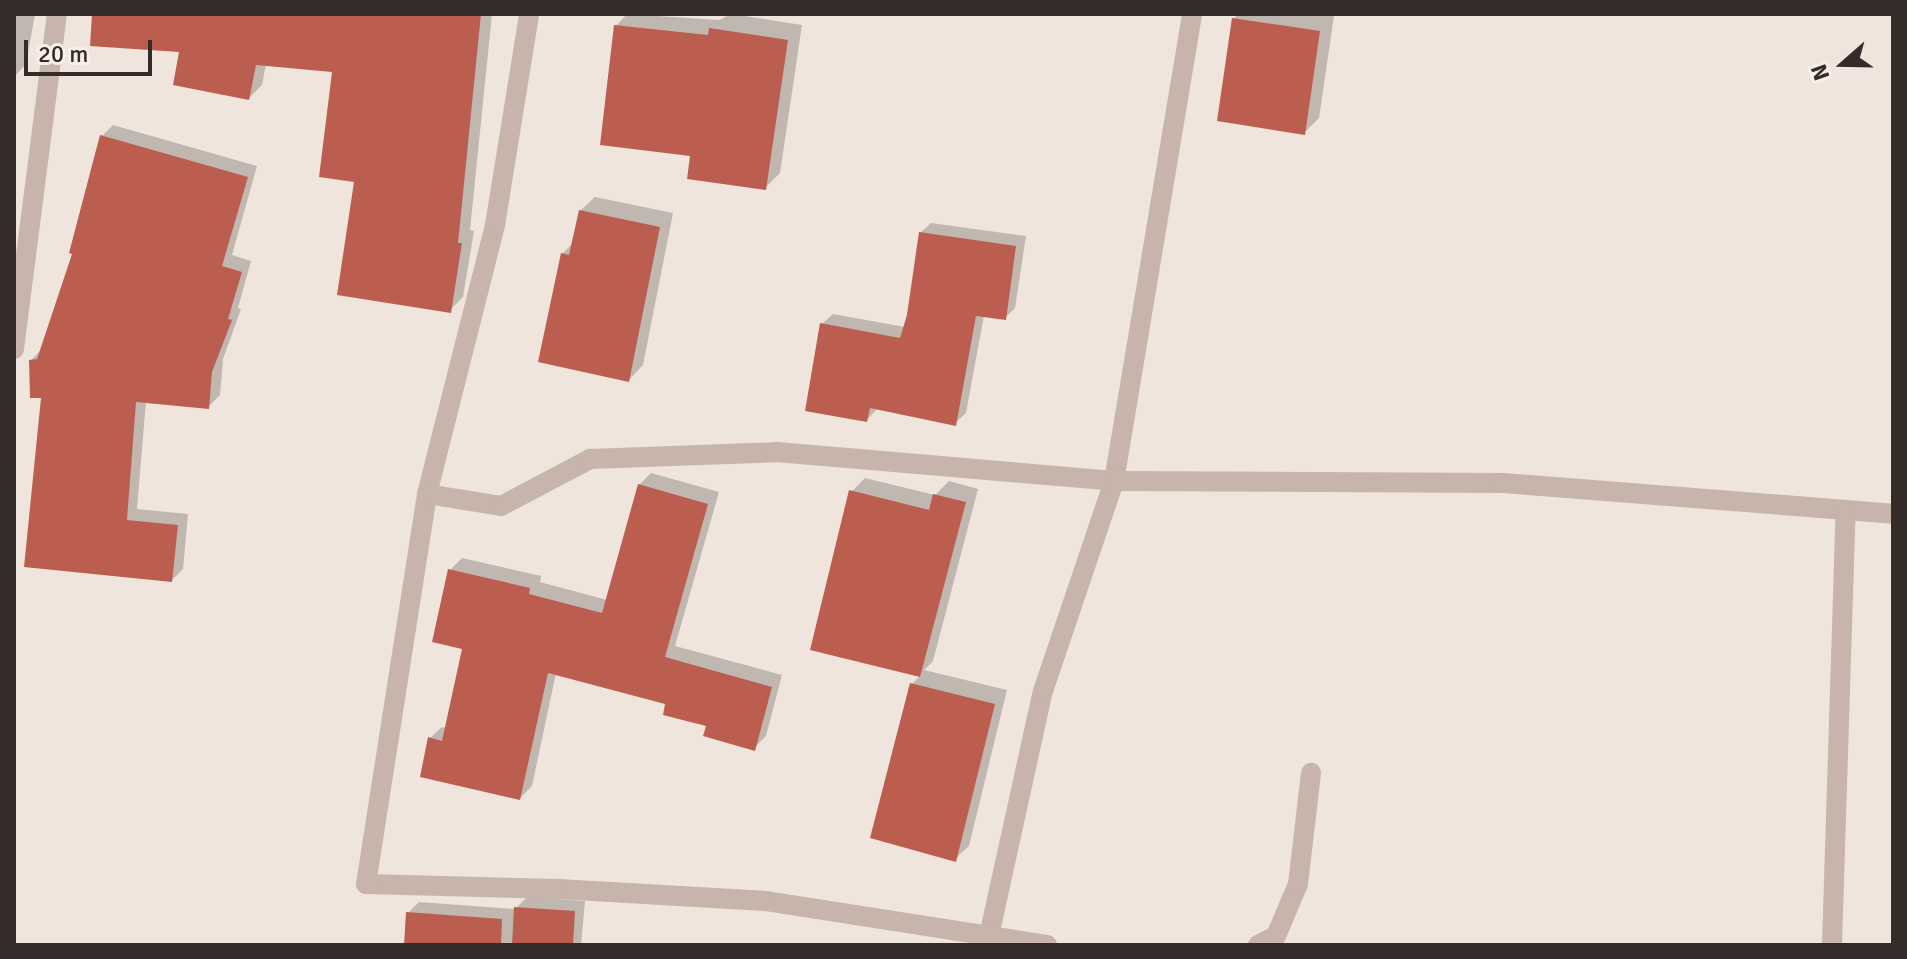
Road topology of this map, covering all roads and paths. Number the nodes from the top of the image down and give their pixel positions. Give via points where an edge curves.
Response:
1 (57, 14) edge
2 (529, 14) edge
3 (1192, 14) edge
4 (14, 349) edge
5 (1114, 481) junction
6 (427, 494) junction
7 (1846, 510) junction
8 (1893, 514) edge
9 (1311, 773) dead end
10 (988, 941) edge
11 (1047, 945) edge
12 (1258, 945) edge
13 (1832, 945) edge

1 - 4 street
2 - 6 street via 495,225
3 - 5 street
5 - 6 street via 777,452 590,459 501,506
5 - 7 street via 1503,483
5 - 10 street via 1043,691
6 - 10 street via 366,884 766,901
7 - 8 street
7 - 13 street
9 - 12 street via 1298,884 1276,936
10 - 11 street

